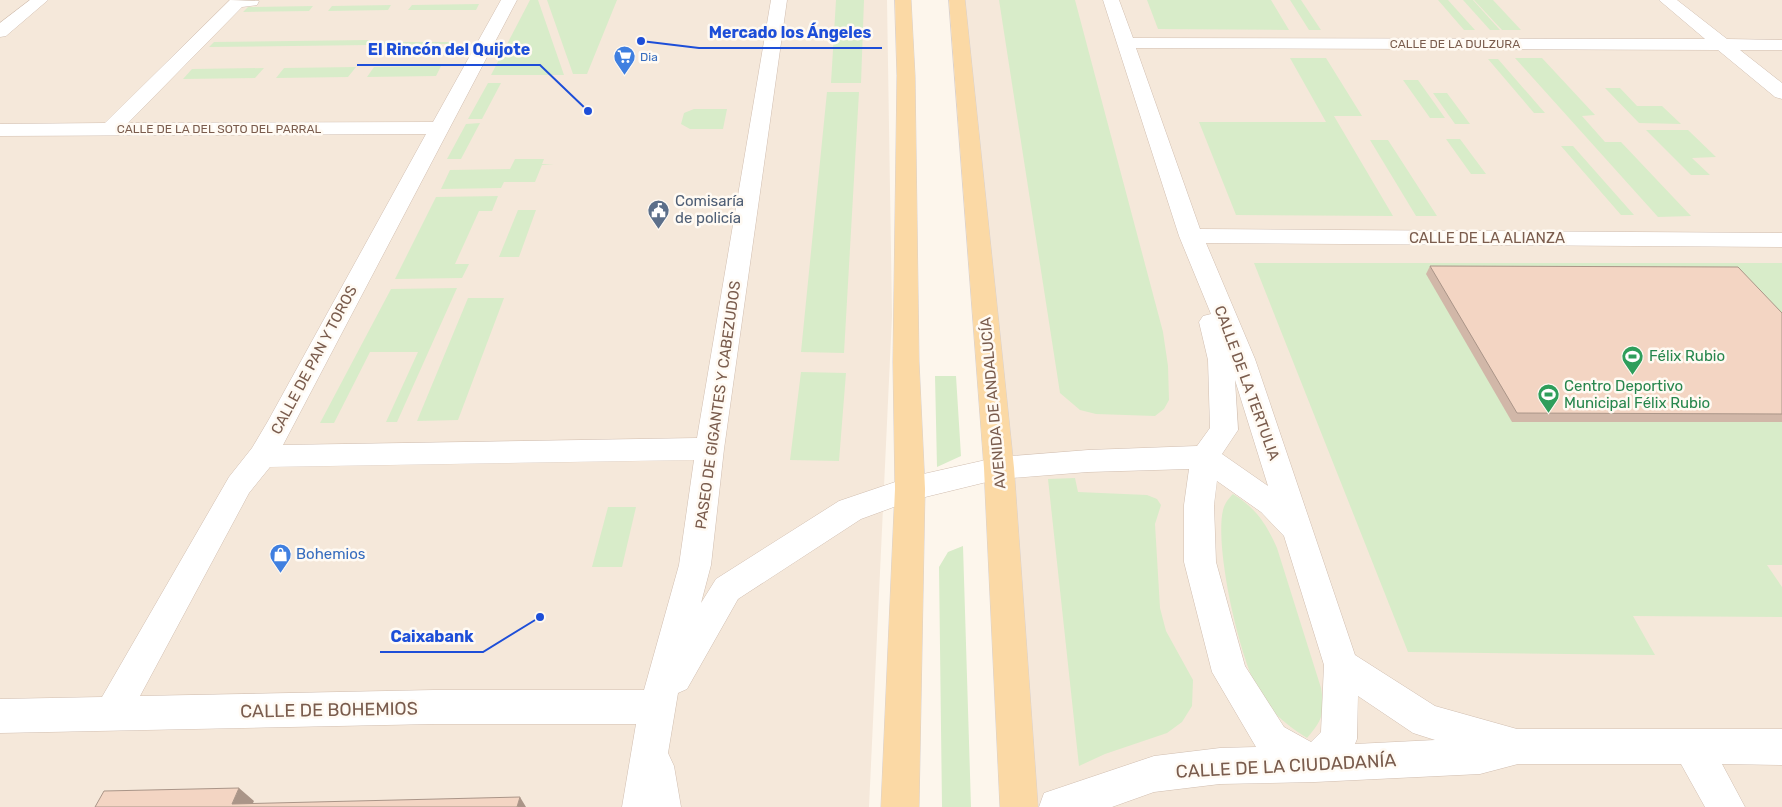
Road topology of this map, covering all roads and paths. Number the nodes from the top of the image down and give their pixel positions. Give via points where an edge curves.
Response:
1 (40, 0) edge
2 (509, 0) edge
3 (779, 0) edge
4 (903, 0) edge
5 (957, 0) edge
6 (1111, 0) edge
7 (1667, 0) edge
8 (251, 1) edge
9 (0, 32) edge
10 (1127, 43) junction
11 (1722, 45) junction
12 (1782, 45) edge
13 (1782, 93) edge
14 (439, 128) junction
15 (0, 130) edge
16 (111, 130) junction
17 (1191, 236) junction
18 (1782, 240) edge
19 (710, 449) junction
20 (262, 456) junction
21 (1205, 457) junction
22 (999, 468) junction
23 (910, 489) junction
24 (1298, 531) junction
25 (1342, 665) junction
26 (112, 715) junction
27 (0, 717) edge
28 (654, 723) junction
29 (1518, 746) junction
30 (1691, 746) junction
31 (1782, 747) edge
32 (1315, 764) junction
33 (641, 807) edge
34 (662, 807) edge
35 (900, 807) edge
36 (1019, 807) edge
37 (1058, 807) edge
38 (1726, 807) edge

1 - 9 street
2 - 14 street, CALLE DE PAN Y TOROS
3 - 19 street, PASEO DE GIGANTES Y CABEZUDOS
4 - 23 main road
5 - 22 main road, AVENIDA DE ANDALUCÍA
6 - 10 street, CALLE DE LA TERTULIA
7 - 11 street
8 - 16 street via 236,3
10 - 11 street, CALLE DE LA DULZURA
10 - 17 street, CALLE DE LA TERTULIA
11 - 12 street, CALLE DE LA DULZURA
11 - 13 street
14 - 16 street, CALLE DE LA DEL SOTO DEL PARRAL
14 - 20 street, CALLE DE PAN Y TOROS
15 - 16 street, CALLE DE LA DEL SOTO DEL PARRAL
17 - 18 street, CALLE DE LA ALIANZA
17 - 21 street, CALLE DE LA TERTULIA via 1221,360 1224,430
17 - 24 street, CALLE DE LA TERTULIA via 1242,359
19 - 20 street
19 - 28 street, PASEO DE GIGANTES Y CABEZUDOS via 694,565
20 - 26 street, CALLE DE PAN Y TOROS via 240,485
21 - 22 street
21 - 24 street, CALLE DE LA TERTULIA via 1272,504
21 - 32 street, CALLE DE LA TERTULIA via 1199,505 1200,562 1229,672 1271,738
22 - 23 street
22 - 36 main road, AVENIDA DE ANDALUCÍA
23 - 28 street via 850,510 727,589
23 - 35 main road
24 - 25 street, CALLE DE LA TERTULIA
25 - 29 street, CALLE DE LA CIUDADANÍA via 1426,721
25 - 32 street, CALLE DE LA TERTULIA via 1339,739
26 - 27 street, CALLE DE BOHEMIOS
26 - 28 street, CALLE DE BOHEMIOS via 434,707
28 - 33 street, PASEO DE GIGANTES Y CABEZUDOS
28 - 34 street
29 - 30 street, CALLE DE LA CIUDADANÍA
29 - 32 street, CALLE DE LA CIUDADANÍA via 1480,756
30 - 31 street, CALLE DE LA CIUDADANÍA
30 - 38 street
32 - 37 street, CALLE DE LA CIUDADANÍA via 1220,766 1154,774

